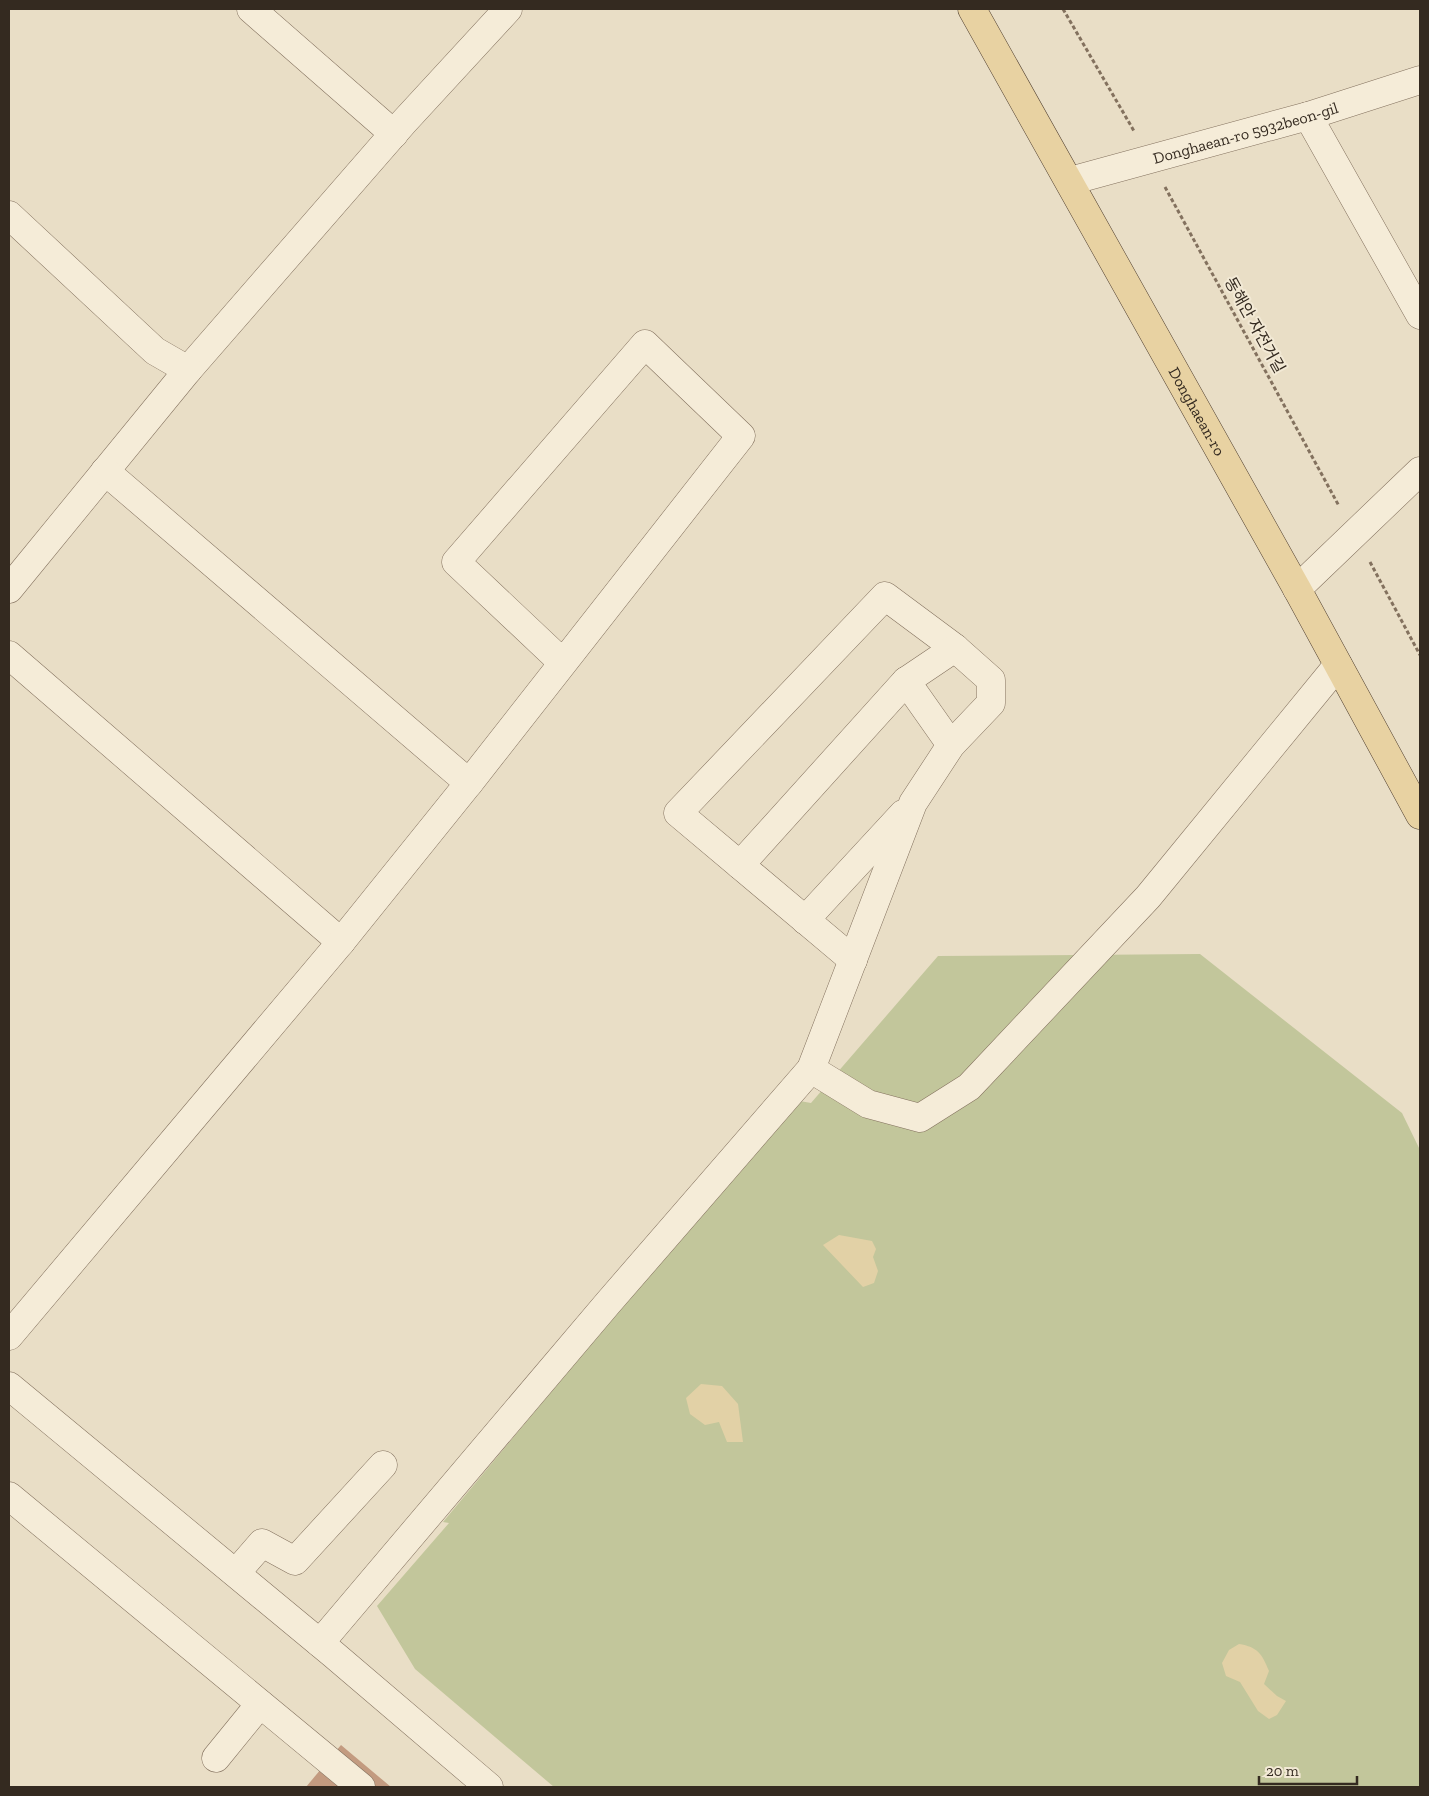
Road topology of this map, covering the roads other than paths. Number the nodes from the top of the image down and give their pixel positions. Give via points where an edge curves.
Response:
1 (251, 9) edge
2 (508, 9) edge
3 (972, 9) edge
4 (1420, 80) edge
5 (1308, 116) junction
6 (394, 134) junction
7 (1070, 181) junction
8 (9, 215) edge
9 (1420, 315) edge
10 (188, 370) junction
11 (1420, 470) edge
12 (105, 471) junction
13 (9, 589) edge
14 (1297, 589) junction
15 (955, 648) junction
16 (9, 654) edge
17 (562, 663) junction
18 (1338, 665) junction
19 (906, 681) junction
20 (951, 745) junction
21 (469, 783) junction
22 (913, 804) junction
23 (1420, 815) edge
24 (740, 865) junction
25 (805, 920) junction
26 (341, 942) junction
27 (853, 960) junction
28 (811, 1069) junction
29 (9, 1336) edge
30 (9, 1386) edge
31 (383, 1464) dead end
32 (9, 1496) edge
33 (236, 1573) junction
34 (320, 1643) junction
35 (260, 1704) junction
36 (216, 1758) dead end
37 (362, 1787) edge
38 (489, 1787) edge

1 - 6 street
2 - 6 street
3 - 7 main road, Donghaean-ro
4 - 5 street, Donghaean-ro 5932beon-gil
5 - 7 street, Donghaean-ro 5932beon-gil
5 - 9 street
6 - 10 street
7 - 14 main road, Donghaean-ro
8 - 10 street via 155,350
10 - 12 street
11 - 14 street
12 - 13 street
12 - 21 street
14 - 18 main road, Donghaean-ro
15 - 19 street
15 - 20 street via 991,680 991,704
15 - 24 street via 885,596 678,814
16 - 26 street
17 - 17 street via 741,436 645,344 456,562
17 - 21 street
18 - 23 main road, Donghaean-ro
18 - 28 street via 1148,897 969,1088 920,1118 868,1104
19 - 20 street
19 - 24 street
20 - 22 street
21 - 26 street
22 - 25 street
22 - 27 street
24 - 25 street
25 - 27 street
26 - 29 street
27 - 28 street
28 - 34 street
30 - 33 street
31 - 33 street via 295,1561 262,1543
32 - 35 street
33 - 34 street
34 - 38 street
35 - 36 street
35 - 37 street

